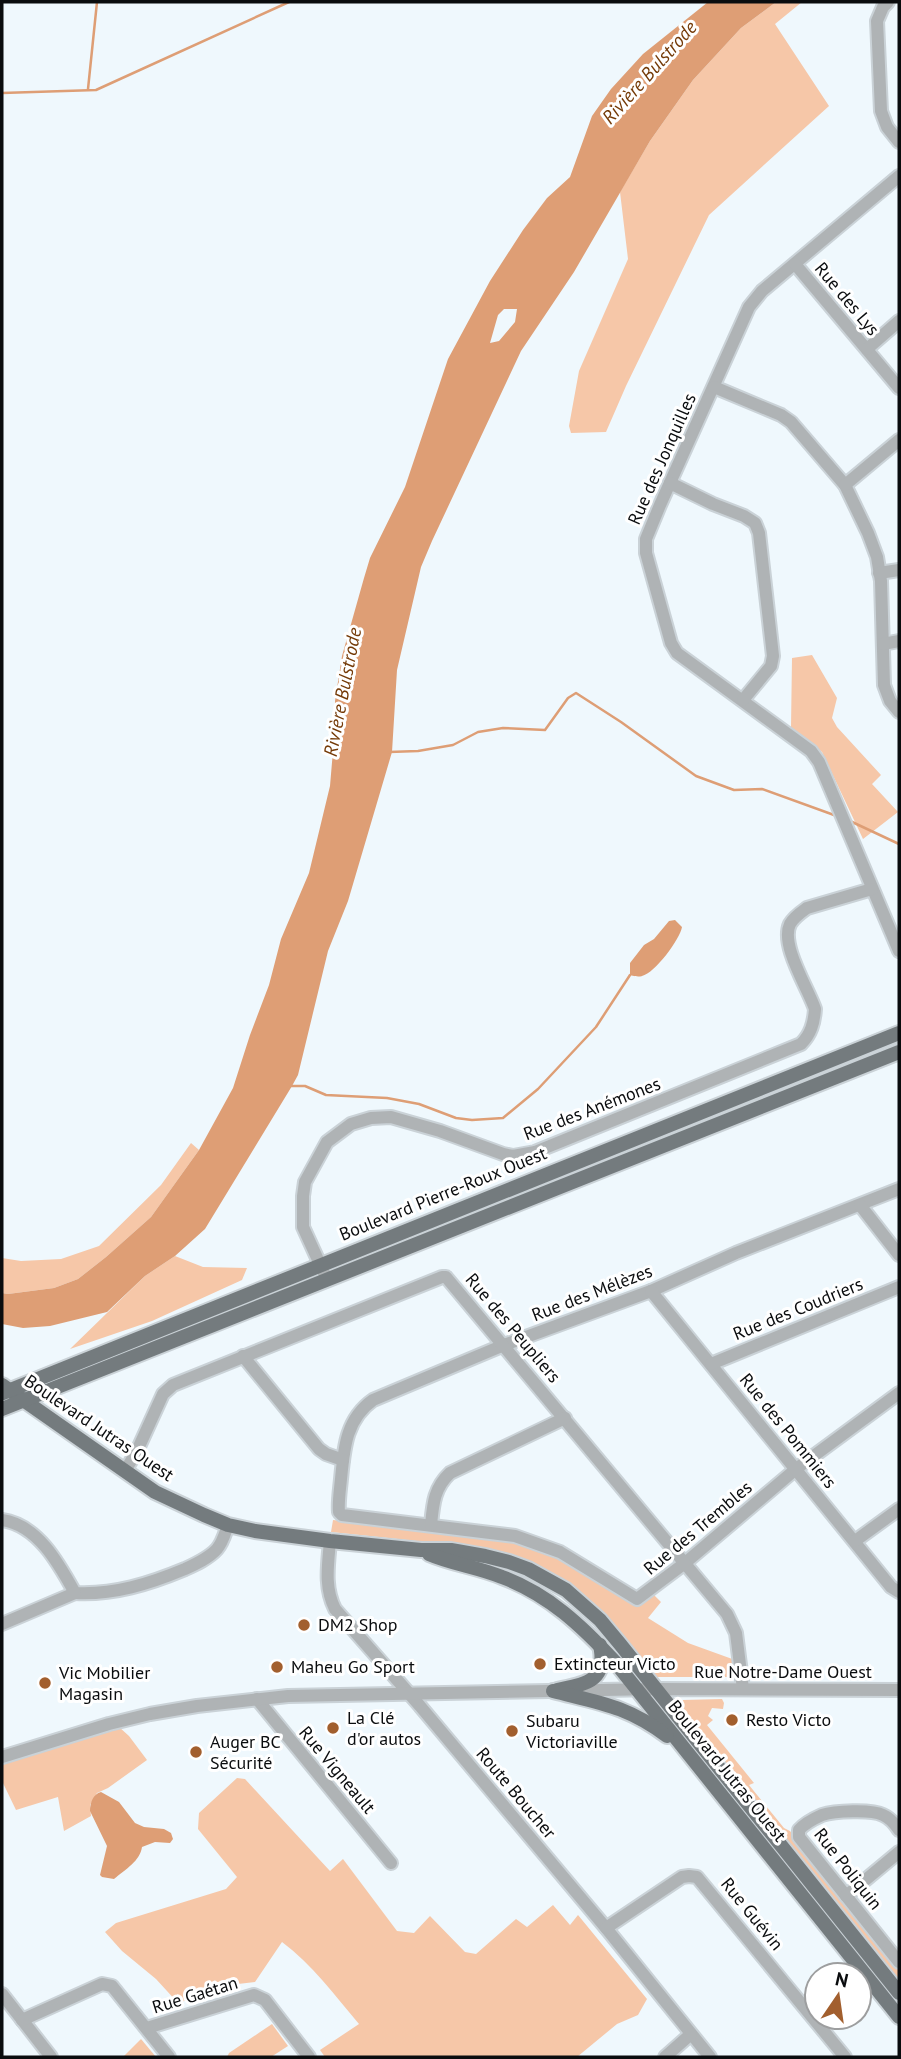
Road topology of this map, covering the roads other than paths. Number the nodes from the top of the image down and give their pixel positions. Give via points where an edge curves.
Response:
1 (888, 2) edge
2 (899, 142) edge
3 (899, 176) edge
4 (795, 264) junction
5 (899, 321) edge
6 (867, 349) junction
7 (714, 387) junction
8 (899, 388) edge
9 (899, 440) edge
10 (670, 483) junction
11 (845, 485) junction
12 (899, 570) edge
13 (879, 573) junction
14 (899, 641) edge
15 (883, 644) junction
16 (743, 700) junction
17 (899, 712) edge
18 (872, 889) junction
19 (899, 951) edge
20 (899, 1033) edge
21 (899, 1052) edge
22 (899, 1188) edge
23 (860, 1205) junction
24 (899, 1255) edge
25 (321, 1264) junction
26 (327, 1280) junction
27 (899, 1286) edge
28 (651, 1291) junction
29 (504, 1345) junction
30 (243, 1356) junction
31 (711, 1364) junction
32 (4, 1390) edge
33 (899, 1393) edge
34 (24, 1401) junction
35 (2, 1409) edge
36 (565, 1418) junction
37 (343, 1460) junction
38 (796, 1469) junction
39 (125, 1472) junction
40 (899, 1509) edge
41 (339, 1513) joint
42 (2, 1520) edge
43 (228, 1525) junction
44 (430, 1525) junction
45 (330, 1541) junction
46 (855, 1541) junction
47 (421, 1550) junction
48 (685, 1563) junction
49 (899, 1592) edge
50 (75, 1593) junction
51 (2, 1624) edge
52 (600, 1645) junction
53 (656, 1689) junction
54 (744, 1689) junction
55 (636, 1690) junction
56 (899, 1690) edge
57 (553, 1691) junction
58 (409, 1693) junction
59 (257, 1699) junction
60 (682, 1748) junction
61 (2, 1757) edge
62 (899, 1830) edge
63 (899, 1852) edge
64 (391, 1863) dead end
65 (846, 1896) junction
66 (606, 1928) junction
67 (899, 1962) edge
68 (899, 1993) edge
69 (2, 1994) edge
70 (899, 2017) edge
71 (22, 2020) junction
72 (147, 2028) junction
73 (691, 2034) junction
74 (51, 2057) edge
75 (169, 2057) edge
76 (309, 2057) edge
77 (665, 2057) edge
78 (710, 2057) edge
79 (845, 2057) edge

1 - 2 street via 877,21 881,111
3 - 4 street, Rue des Jonquilles
4 - 6 street, Rue des Lys
4 - 7 street, Rue des Jonquilles via 749,307
5 - 6 street
6 - 8 street, Rue des Lys
7 - 10 street, Rue des Jonquilles
7 - 11 street via 791,422
9 - 11 street
10 - 16 street, Rue des Jonquilles via 645,544 671,643 677,653
10 - 16 street via 744,516 755,523 759,533 773,656 771,666
11 - 13 street via 868,533
12 - 13 street
13 - 15 street
14 - 15 street
15 - 17 street via 884,685
16 - 18 street, Rue des Jonquilles via 819,762
18 - 19 street, Rue des Jonquilles
18 - 25 street, Rue des Anémones via 807,908 789,925 788,942 815,1009 811,1030 801,1044 523,1155 503,1154 391,1117 371,1118 343,1129 327,1142 305,1182 303,1227
20 - 25 main road, Boulevard Pierre-Roux Ouest
21 - 26 main road, Boulevard Pierre-Roux Ouest
22 - 23 street, Rue des Mélèzes
23 - 24 street
23 - 28 street, Rue des Mélèzes
25 - 26 street, Rue des Anémones
25 - 32 main road, Boulevard Pierre-Roux Ouest
26 - 34 main road, Boulevard Pierre-Roux Ouest
27 - 31 street, Rue des Coudriers
28 - 29 street, Rue des Mélèzes
28 - 31 street, Rue des Pommiers
29 - 30 street, Rue des Peupliers via 442,1277
29 - 36 street, Rue des Peupliers
29 - 37 street, Rue des Mélèzes via 363,1407 350,1428
30 - 37 street via 319,1449
30 - 39 street, Rue des Peupliers via 167,1390
31 - 38 street, Rue des Pommiers
32 - 34 main road, Boulevard Jutras Ouest
33 - 38 street, Rue des Trembles
34 - 35 main road, Boulevard Pierre-Roux Ouest
34 - 39 main road, Boulevard Jutras Ouest
36 - 44 street via 450,1473 435,1492
36 - 48 street, Rue des Peupliers
37 - 41 street, Rue des Mélèzes
38 - 46 street, Rue des Pommiers
38 - 48 street, Rue des Trembles
39 - 43 main road, Boulevard Jutras Ouest via 178,1504
40 - 46 street
41 - 44 street, Rue des Trembles
42 - 50 street via 25,1529 42,1543
43 - 45 main road, Boulevard Jutras Ouest
43 - 50 street via 217,1549 183,1570 135,1587
44 - 48 street, Rue des Trembles via 541,1544 637,1599
45 - 47 main road, Boulevard Jutras Ouest
45 - 58 street, Route Boucher via 327,1586 335,1609
46 - 49 street, Rue des Pommiers
47 - 52 main road, Boulevard Jutras Ouest via 523,1586 574,1620
47 - 53 main road, Boulevard Jutras Ouest via 485,1556 528,1569 566,1590 600,1620
48 - 54 street, Rue des Peupliers via 733,1624
50 - 51 street
52 - 55 main road, Boulevard Jutras Ouest
52 - 57 main road via 602,1665 593,1681
53 - 54 street, Rue Notre-Dame Ouest
53 - 55 street, Rue Notre-Dame Ouest
53 - 68 main road, Boulevard Jutras Ouest
54 - 56 street, Rue Notre-Dame Ouest
55 - 57 street, Rue Notre-Dame Ouest
55 - 60 main road, Boulevard Jutras Ouest
57 - 58 street, Rue Notre-Dame Ouest
57 - 60 main road via 624,1710
58 - 59 street, Rue Notre-Dame Ouest
58 - 66 street, Route Boucher
59 - 61 street, Rue Notre-Dame Ouest via 150,1714
59 - 64 street, Rue Vigneault
60 - 70 main road, Boulevard Jutras Ouest
62 - 65 street, Rue Poliquin via 876,1812 825,1814 799,1830 799,1837
63 - 65 street
65 - 67 street, Rue Poliquin
66 - 73 street, Route Boucher
66 - 79 street, Rue Guévin via 682,1877 697,1877
69 - 71 street
71 - 72 street via 107,1984
71 - 74 street
72 - 75 street
72 - 76 street, Rue Gaétan via 254,1996 265,2000
73 - 77 street
73 - 78 street, Route Boucher

